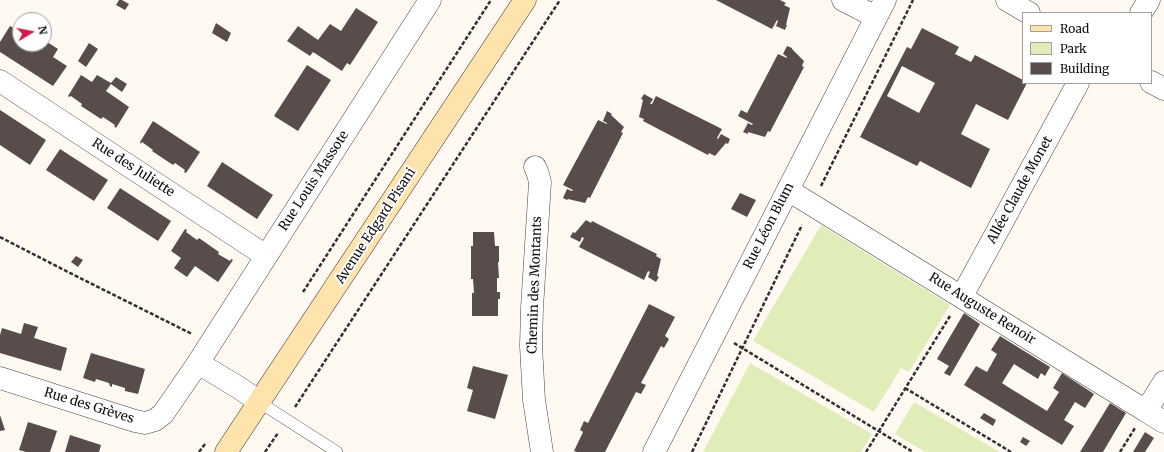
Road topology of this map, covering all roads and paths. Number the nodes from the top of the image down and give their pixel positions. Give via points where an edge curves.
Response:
1 (430, 0) edge
2 (491, 0) edge
3 (525, 0) edge
4 (560, 0) edge
5 (843, 0) edge
6 (1007, 0) edge
7 (1149, 0) edge
8 (880, 8) edge
9 (1027, 12) edge
10 (1142, 12) edge
11 (0, 81) edge
12 (1152, 83) edge
13 (1077, 84) edge
14 (1164, 89) edge
15 (535, 167) dead end
16 (788, 190) junction
17 (0, 237) edge
18 (266, 256) junction
19 (301, 295) dead end
20 (962, 296) junction
21 (716, 332) junction
22 (210, 343) junction
23 (198, 363) junction
24 (0, 378) edge
25 (1164, 382) edge
26 (906, 388) junction
27 (259, 402) junction
28 (1146, 411) junction
29 (287, 420) junction
30 (1164, 422) edge
31 (879, 431) junction
32 (208, 439) dead end
33 (199, 452) edge
34 (226, 452) edge
35 (265, 452) edge
36 (337, 452) edge
37 (542, 452) edge
38 (654, 452) edge
39 (866, 452) edge
40 (913, 452) edge
41 (1011, 452) edge
42 (1120, 452) edge

1 - 18 street, Rue Louis Massote
2 - 19 path
3 - 27 main road, Avenue Edgard Pisani
4 - 29 path
5 - 8 street
6 - 9 street
7 - 10 street
8 - 16 street, Rue Léon Blum
11 - 18 street, Rue des Juliette
12 - 14 street
13 - 20 street, Allée Claude Monet
15 - 37 street, Chemin des Montants via 540,182 531,346 534,400
16 - 20 street, Rue Auguste Renoir
16 - 21 street, Rue Léon Blum
17 - 22 path
18 - 22 street, Rue Louis Massote
20 - 26 path
20 - 28 street, Rue Auguste Renoir
21 - 31 path
21 - 38 street, Rue Léon Blum
22 - 23 street, Rue Louis Massote
23 - 24 street, Rue des Grèves via 163,414 145,423
23 - 27 street
25 - 28 street
26 - 31 path
26 - 41 path
27 - 29 lane
27 - 34 main road, Avenue Edgard Pisani
28 - 30 street, Rue Auguste Renoir
28 - 42 path
29 - 35 path
29 - 36 lane
31 - 39 path
31 - 40 path
32 - 33 path

